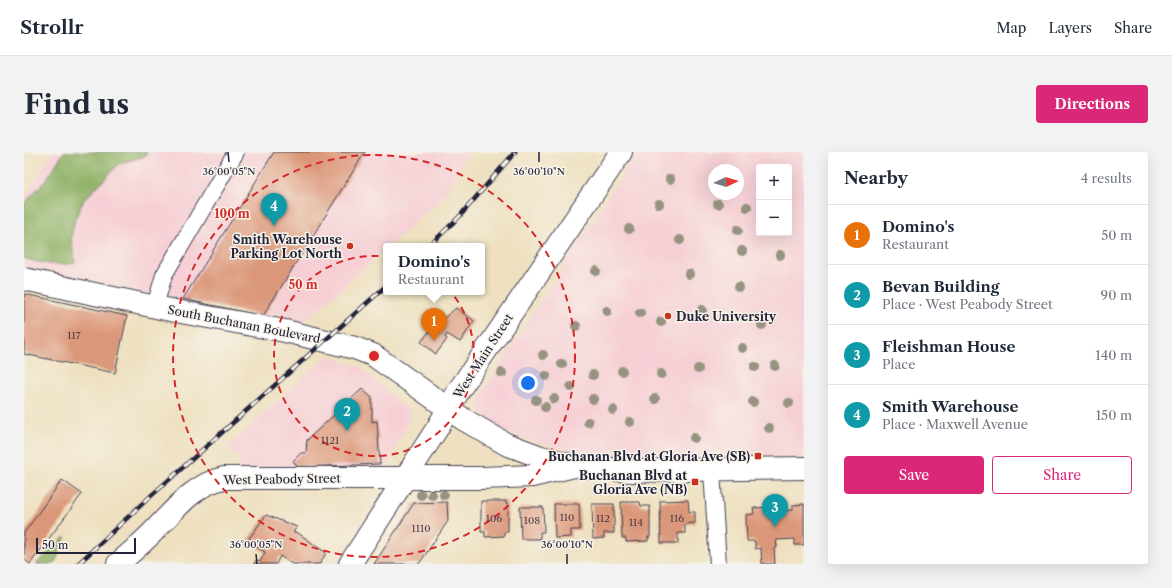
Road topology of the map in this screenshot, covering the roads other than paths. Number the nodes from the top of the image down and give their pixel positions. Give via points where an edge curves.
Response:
1 (236, 152) edge
2 (621, 152) edge
3 (24, 279) edge
4 (155, 306) junction
5 (449, 408) junction
6 (574, 466) junction
7 (804, 468) edge
8 (712, 471) junction
9 (405, 479) junction
10 (118, 564) edge
11 (350, 564) edge
12 (718, 564) edge

1 - 4 street via 164,275
2 - 5 street, West Main Street
3 - 4 street, South Buchanan Boulevard
4 - 5 street, South Buchanan Boulevard via 285,331 355,348 383,362
5 - 6 street, South Buchanan Boulevard via 506,444 542,458
5 - 9 street, West Main Street
6 - 8 street via 632,471
6 - 9 street, West Peabody Street via 532,476
7 - 8 street
8 - 12 street
9 - 10 street, West Peabody Street via 215,480 189,496
9 - 11 street, West Main Street

